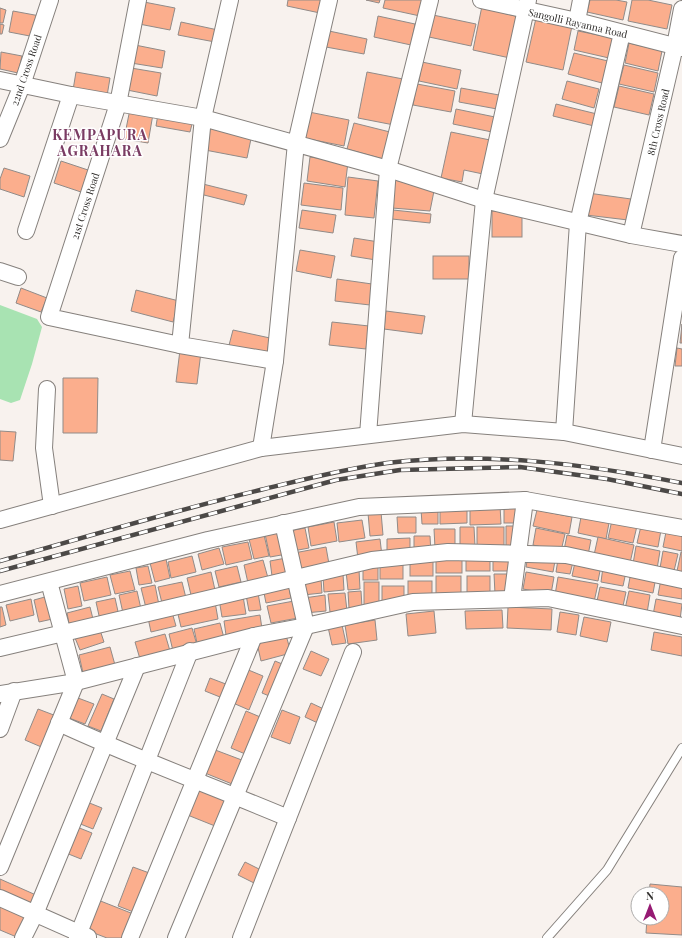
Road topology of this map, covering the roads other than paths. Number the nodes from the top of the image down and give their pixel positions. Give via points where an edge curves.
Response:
1 (50, 0) edge
2 (138, 0) edge
3 (230, 0) edge
4 (329, 0) edge
5 (430, 0) edge
6 (481, 0) edge
7 (581, 0) edge
8 (527, 5) edge
9 (682, 9) edge
10 (577, 21) junction
11 (622, 33) junction
12 (679, 47) edge
13 (0, 80) edge
14 (22, 85) junction
15 (71, 95) junction
16 (118, 104) junction
17 (203, 118) junction
18 (0, 139) edge
19 (296, 143) junction
20 (388, 169) junction
21 (484, 200) junction
22 (578, 223) junction
23 (26, 231) dead end
24 (631, 235) junction
25 (682, 244) edge
26 (682, 258) edge
27 (0, 271) edge
28 (18, 277) dead end
29 (180, 345) junction
30 (275, 361) junction
31 (47, 389) dead end
32 (463, 424) junction
33 (564, 432) junction
34 (368, 435) junction
35 (261, 448) junction
36 (652, 450) junction
37 (682, 456) edge
38 (525, 500) junction
39 (52, 506) junction
40 (0, 520) edge
41 (283, 523) junction
42 (682, 528) edge
43 (519, 554) junction
44 (294, 578) junction
45 (682, 580) edge
46 (49, 582) junction
47 (0, 594) edge
48 (512, 599) junction
49 (306, 626) junction
50 (682, 626) edge
51 (63, 634) junction
52 (254, 636) junction
53 (0, 648) edge
54 (190, 652) junction
55 (353, 652) dead end
56 (137, 666) junction
57 (76, 682) junction
58 (7, 692) edge
59 (59, 723) junction
60 (0, 729) edge
61 (105, 744) junction
62 (682, 748) edge
63 (147, 760) junction
64 (195, 779) junction
65 (235, 796) junction
66 (288, 818) junction
67 (0, 866) edge
68 (0, 898) edge
69 (35, 914) junction
70 (82, 937) edge
71 (23, 938) edge
72 (130, 938) edge
73 (176, 938) edge
74 (241, 938) edge
75 (547, 938) edge

1 - 14 street, 22nd Cross Road
2 - 16 street, 21st Cross Road
3 - 17 street
4 - 19 street
5 - 20 street
6 - 8 street, Sangolli Rayanna Road
7 - 10 street
8 - 10 street, Sangolli Rayanna Road
8 - 21 street
9 - 12 street, 8th Cross Road
10 - 11 street, Sangolli Rayanna Road
11 - 12 street, Sangolli Rayanna Road
11 - 22 street
12 - 24 street, 8th Cross Road
13 - 14 street
14 - 15 street
14 - 18 street, 22nd Cross Road
15 - 16 street
15 - 23 street
16 - 17 street
16 - 29 street, 21st Cross Road via 50,316
17 - 19 street
17 - 29 street
19 - 20 street
19 - 30 street
20 - 21 street
20 - 34 street
21 - 22 street
21 - 32 street
22 - 24 street
22 - 33 street
24 - 25 street
26 - 36 street
27 - 28 street
29 - 30 street
30 - 35 street
31 - 39 street via 44,448
32 - 33 street
32 - 34 street
33 - 36 street
34 - 35 street
35 - 39 street
36 - 37 street
38 - 41 street via 359,507
38 - 42 street
38 - 43 street
39 - 40 street
41 - 44 street
41 - 46 street
43 - 44 street via 448,552 372,560
43 - 45 street via 566,555
43 - 48 street
44 - 49 street
44 - 51 street
46 - 47 street
46 - 51 street
48 - 49 street via 413,602
48 - 50 street via 548,598
49 - 52 street
49 - 65 street
51 - 53 street
51 - 57 street
52 - 54 street
52 - 64 street
54 - 56 street
54 - 63 street
55 - 66 street
56 - 57 street
56 - 61 street
57 - 58 street
57 - 59 street
58 - 60 street
59 - 61 street
59 - 67 street
61 - 63 street
61 - 69 street
62 - 75 lane via 607,870
63 - 64 street
63 - 70 street
64 - 65 street
64 - 72 street
65 - 66 street
65 - 73 street
66 - 74 street
68 - 69 street
69 - 70 street
69 - 71 street

